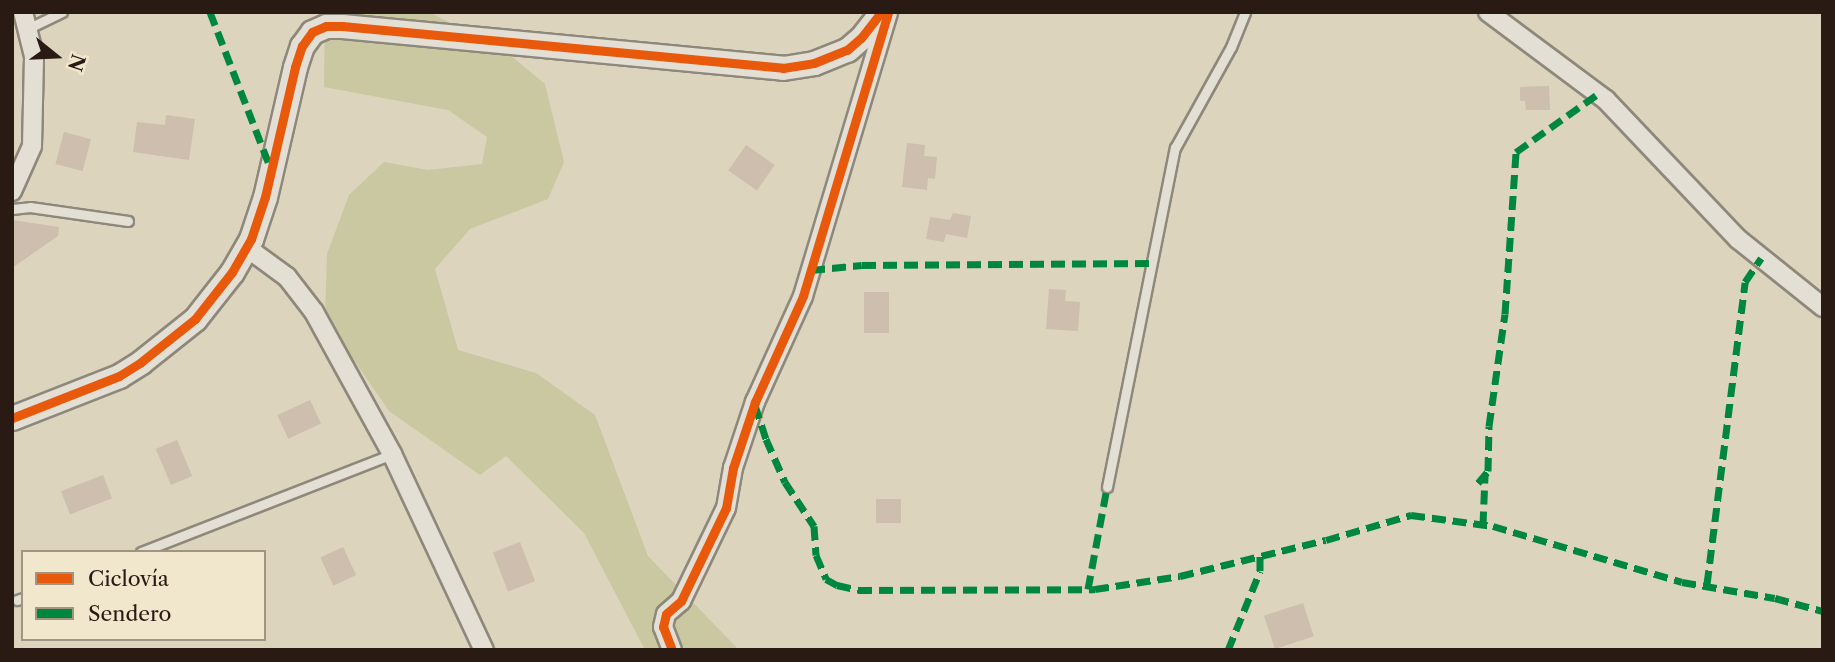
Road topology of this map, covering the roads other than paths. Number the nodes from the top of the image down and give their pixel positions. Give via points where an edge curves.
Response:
1 (62, 12) edge
2 (881, 12) edge
3 (888, 12) edge
4 (1245, 12) edge
5 (1488, 12) edge
6 (25, 21) edge
7 (12, 191) edge
8 (12, 209) edge
9 (128, 221) dead end
10 (246, 247) junction
11 (1823, 307) edge
12 (12, 418) edge
13 (392, 454) junction
14 (1107, 486) dead end
15 (146, 550) edge
16 (484, 650) edge
17 (672, 650) edge

1 - 6 lane
2 - 10 street via 847,50 821,61 783,68 326,26 312,32 302,46 265,197
3 - 17 street via 803,296 754,402 726,508 681,601 666,614 663,627
4 - 14 lane via 1231,47 1175,148
5 - 11 street via 1606,100 1738,239
6 - 7 street via 34,56 32,146
8 - 9 lane via 30,207
10 - 12 street via 195,320 161,349 119,376
10 - 13 street via 271,263 303,295
13 - 15 lane
13 - 16 street

